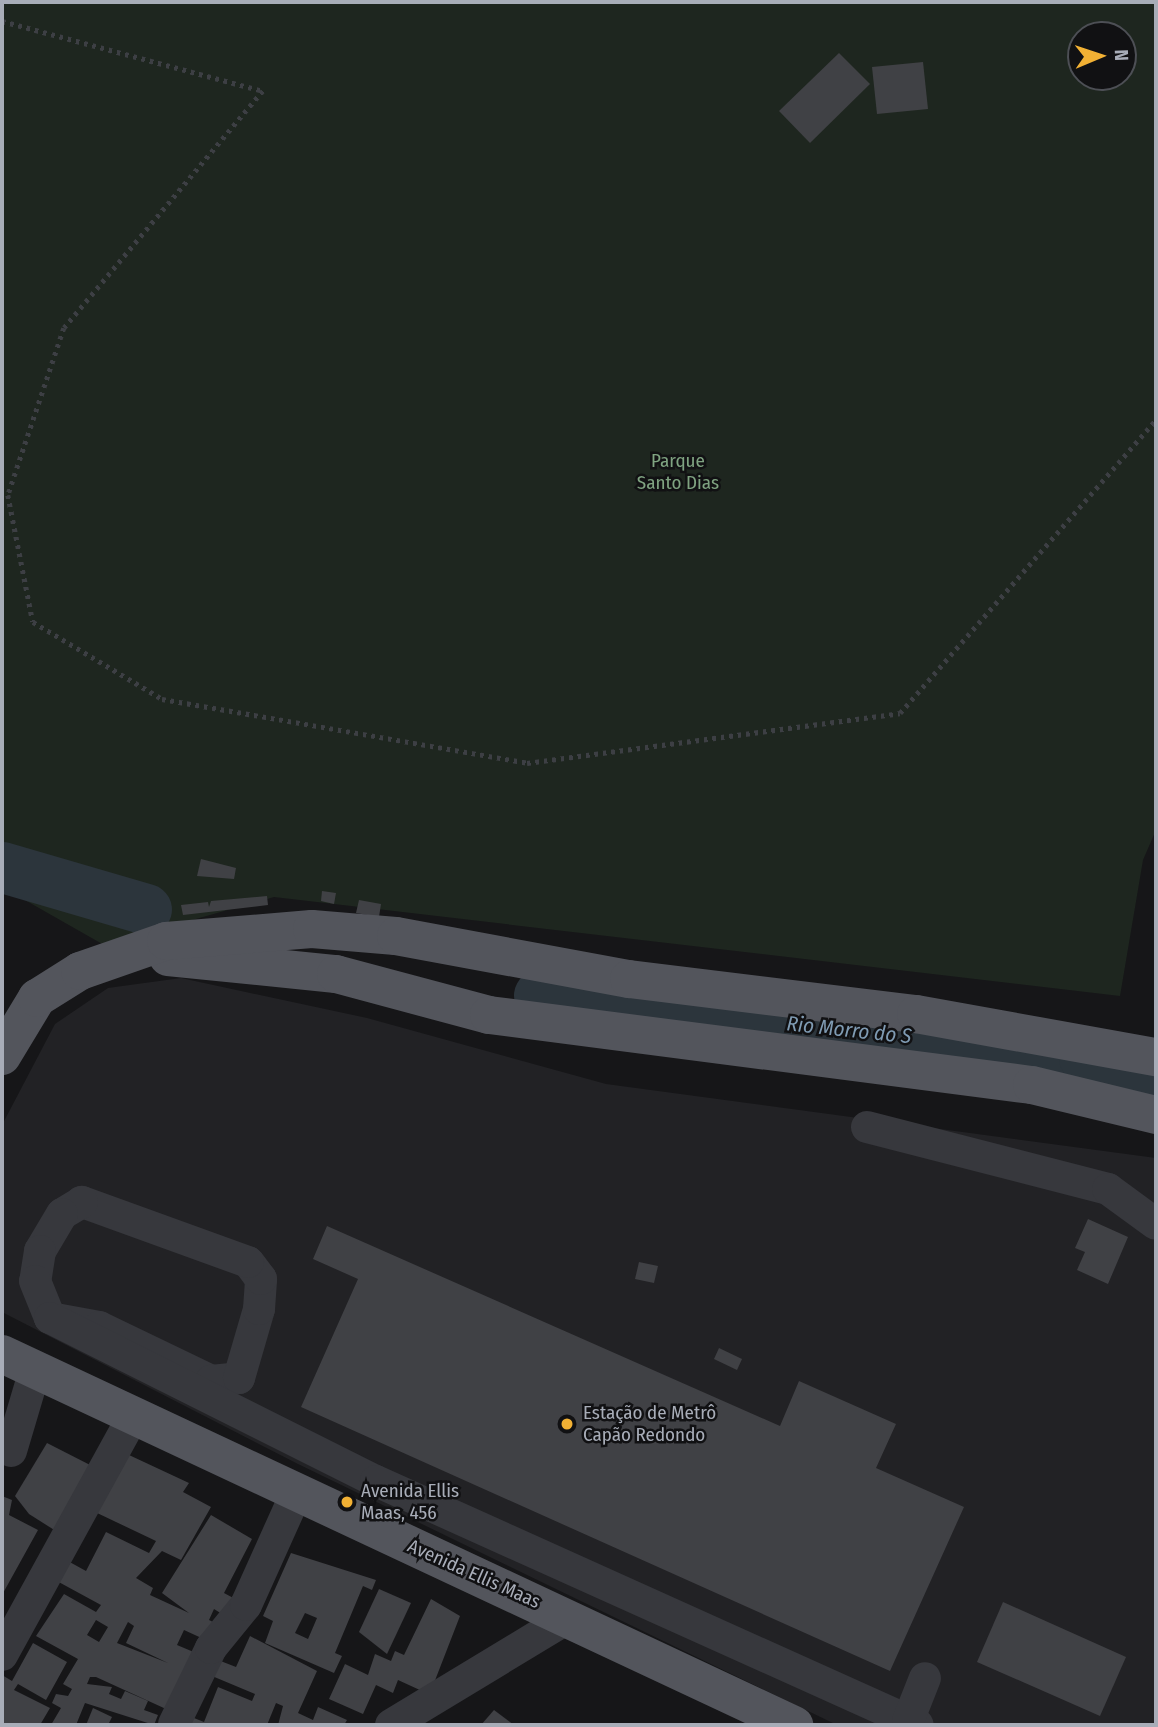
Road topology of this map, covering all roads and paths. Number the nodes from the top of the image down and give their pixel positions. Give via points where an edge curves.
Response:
1 (2, 21) edge
2 (1156, 420) edge
3 (492, 953) junction
4 (125, 954) junction
5 (489, 1015) junction
6 (2, 1056) edge
7 (1156, 1057) edge
8 (1156, 1115) edge
9 (867, 1128) dead end
10 (1156, 1224) edge
11 (50, 1318) junction
12 (18, 1362) edge
13 (133, 1417) junction
14 (11, 1451) dead end
15 (296, 1494) junction
16 (569, 1616) junction
17 (2, 1655) edge
18 (925, 1678) dead end
19 (913, 1723) edge
20 (174, 1724) edge
21 (391, 1725) edge
22 (794, 1725) edge

1 - 2 path via 263,91 64,328 8,495 33,622 162,699 527,763 900,713
3 - 4 main road via 312,929 203,936
3 - 5 main road via 485,986
3 - 7 main road via 629,979 916,1014
4 - 5 main road via 336,975
4 - 6 main road via 80,971 37,998
5 - 8 main road via 1032,1085
9 - 10 street via 1108,1189
11 - 11 street via 99,1327 223,1381 239,1378 248,1354 261,1279 248,1262 82,1202 62,1214 40,1251 35,1281
11 - 19 street via 376,1481
12 - 13 main road, Avenida Ellis Maas
12 - 14 street
13 - 15 main road, Avenida Ellis Maas
13 - 17 street
15 - 16 main road, Avenida Ellis Maas
15 - 20 street via 246,1605 211,1648
16 - 21 street
16 - 22 main road, Avenida Ellis Maas
18 - 19 street

